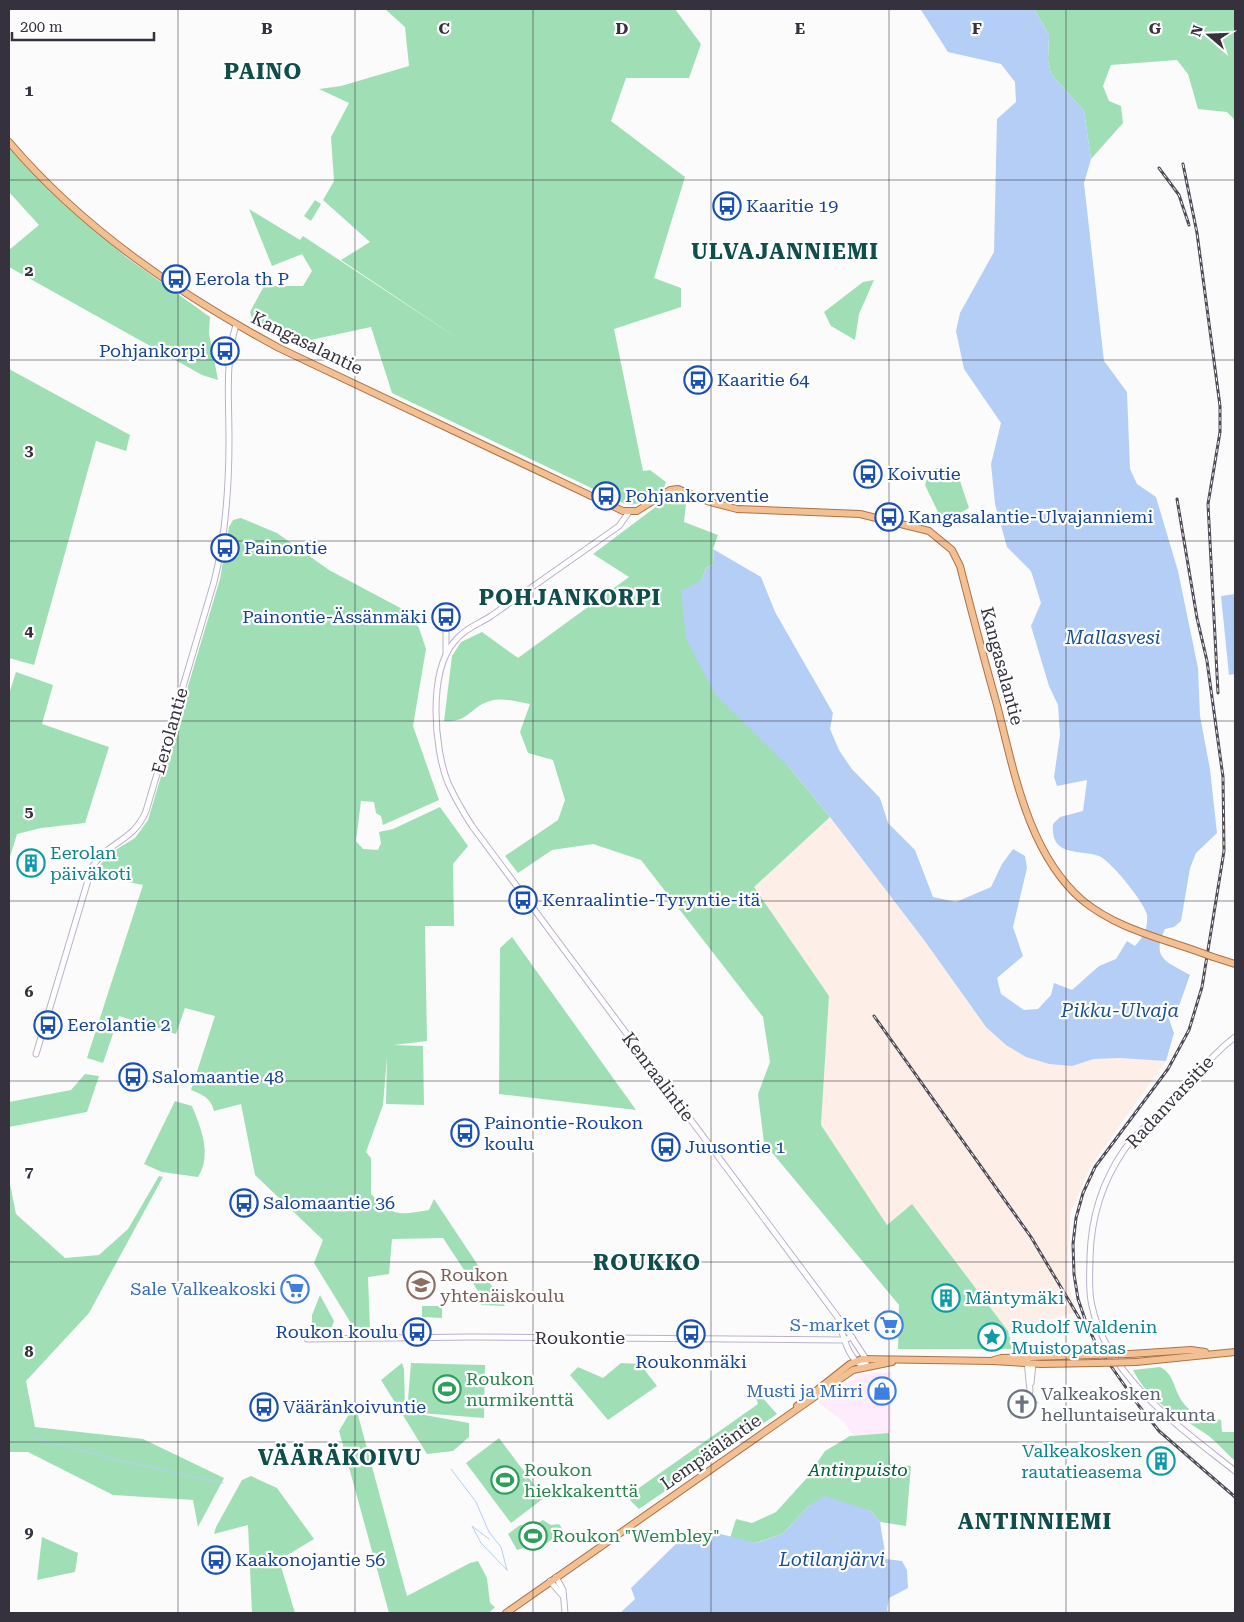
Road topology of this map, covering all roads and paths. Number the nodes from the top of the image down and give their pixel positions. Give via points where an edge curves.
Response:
1 (9, 142) edge
2 (236, 325) junction
3 (629, 512) junction
4 (438, 616) dead end
5 (446, 653) junction
6 (1235, 964) edge
7 (1235, 1037) edge
8 (36, 1054) dead end
9 (838, 1319) junction
10 (852, 1337) junction
11 (307, 1339) dead end
12 (844, 1340) junction
13 (1212, 1352) junction
14 (1235, 1352) edge
15 (856, 1361) junction
16 (1029, 1362) junction
17 (866, 1363) junction
18 (785, 1418) junction
19 (1235, 1471) edge
20 (553, 1579) junction
21 (506, 1613) edge
22 (565, 1613) edge

1 - 2 main road, Kangasalantie via 78,211 129,254
2 - 3 main road, Kangasalantie via 278,348
2 - 8 street, Eerolantie via 232,338 230,380 228,495 214,582 146,811 134,833 102,854 92,868
3 - 5 street via 612,531 491,616 469,627
3 - 6 main road, Kangasalantie, bridge via 636,512 670,490 678,489 737,509 860,514 920,527 944,541 960,566 1019,789 1044,848 1065,883 1104,916
4 - 5 street via 446,630
5 - 9 street, Kenraalintie via 436,725 448,781 466,816
7 - 19 street, Radanvarsitie via 1124,1150 1097,1207 1090,1240 1090,1276 1092,1307 1108,1346 1128,1376 1154,1404
9 - 10 street, Kenraalintie
9 - 12 street, Kenraalintie
10 - 12 street, Roukontie
10 - 17 street, Kenraalintie
11 - 12 street, Roukontie
12 - 15 street, Kenraalintie
13 - 14 main road, Lempääläntie
13 - 16 main road, Lempääläntie, bridge via 1191,1350
13 - 16 main road, Lempääläntie, bridge via 1136,1362
15 - 17 main road, Lempääläntie
15 - 18 main road, Lempääläntie
16 - 17 main road, Lempääläntie via 1001,1358 992,1361 892,1362 887,1359
17 - 18 main road, Lempääläntie
18 - 20 main road, Lempääläntie
20 - 21 main road, Lempääläntie
20 - 22 street via 563,1590

